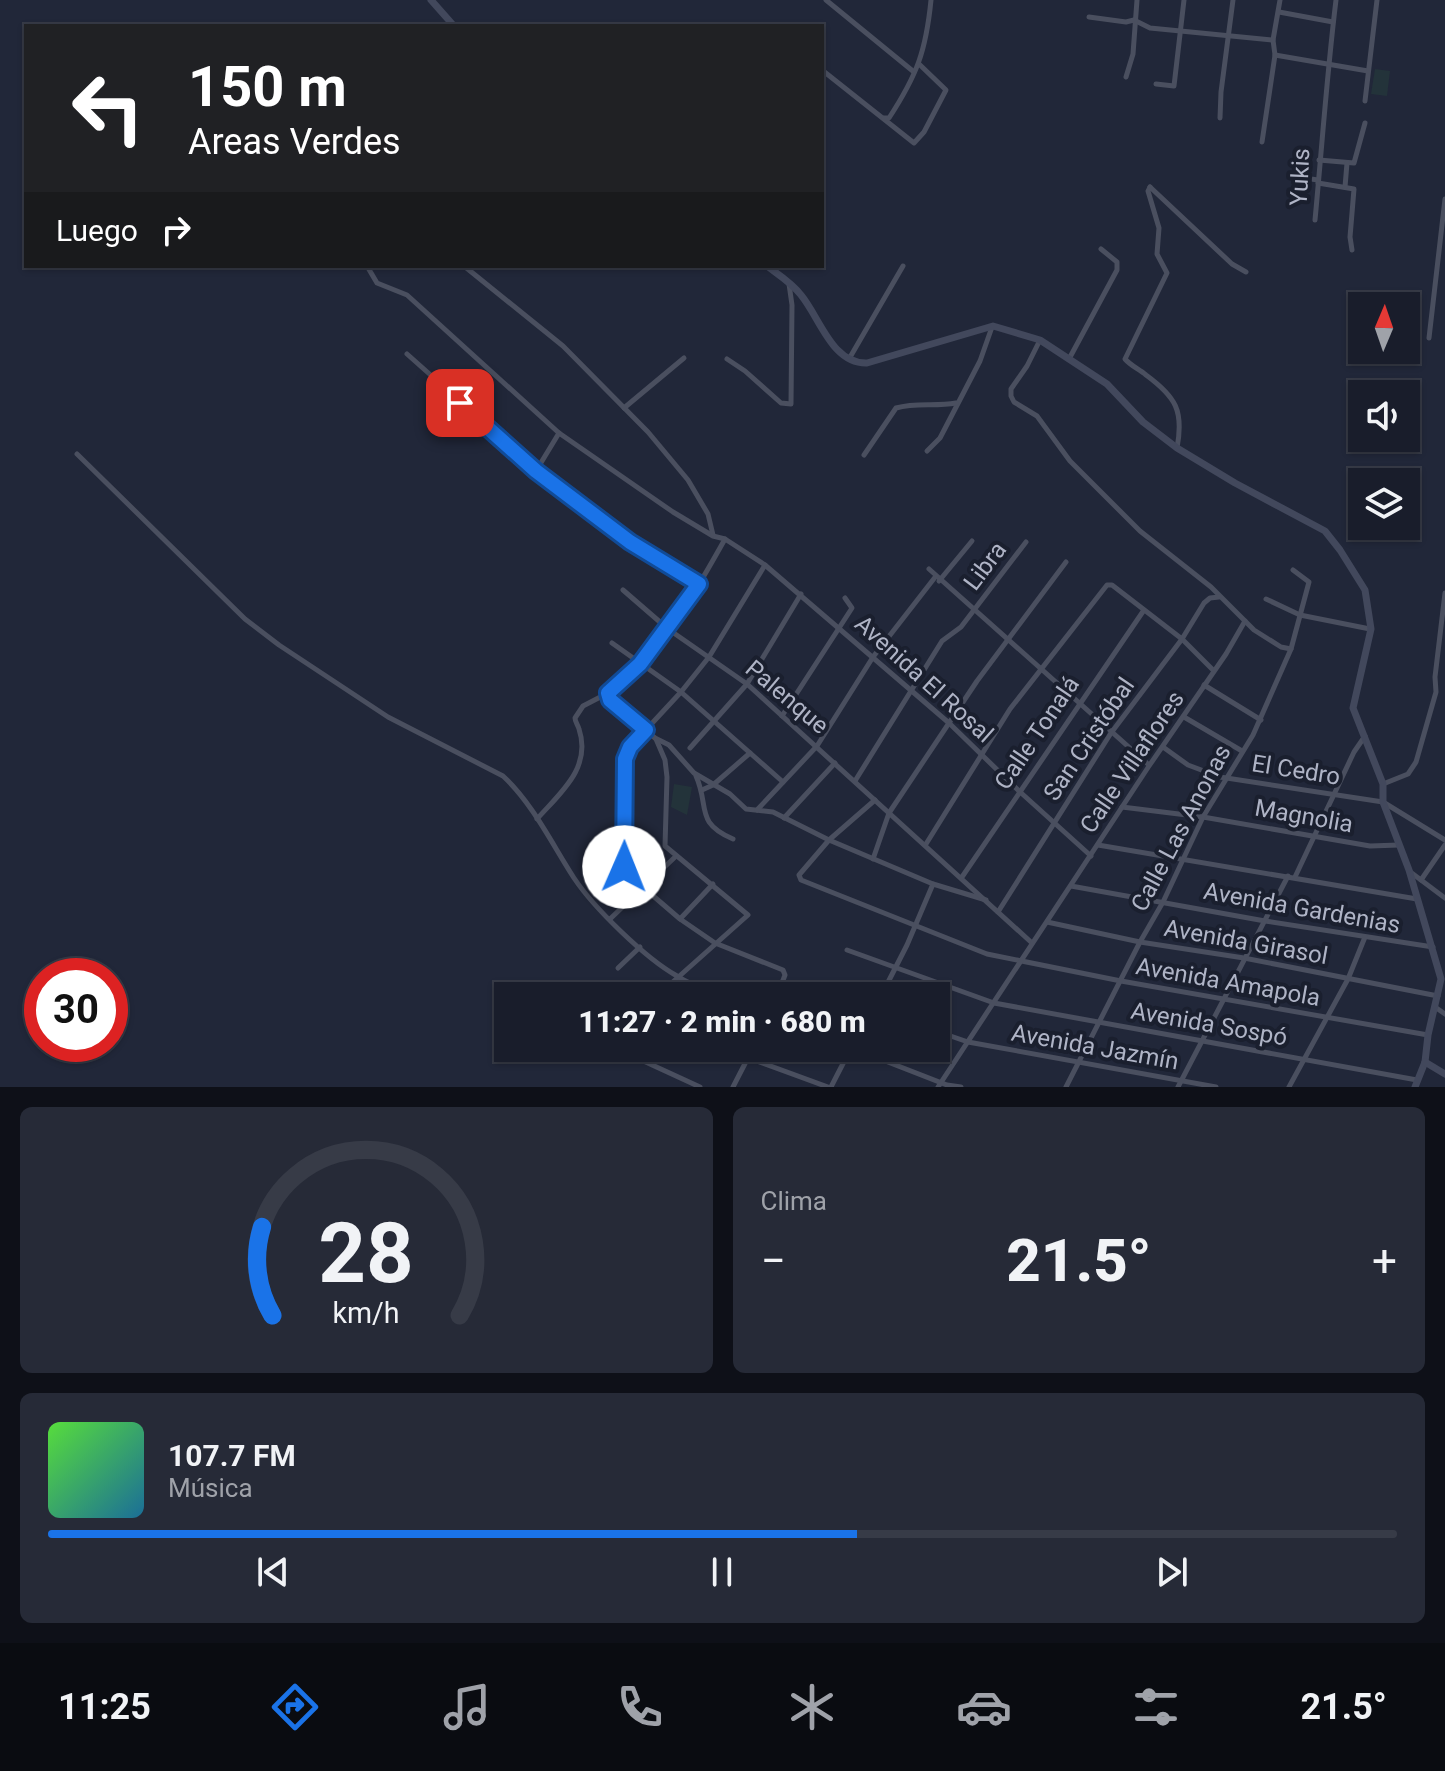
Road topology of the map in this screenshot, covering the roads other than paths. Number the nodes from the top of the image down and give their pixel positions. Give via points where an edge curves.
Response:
1 (431, 0) edge
2 (826, 0) edge
3 (931, 0) edge
4 (1137, 0) edge
5 (1184, 0) edge
6 (1233, 0) edge
7 (1280, 0) edge
8 (1336, 0) edge
9 (1377, 0) edge
10 (1279, 12) junction
11 (1089, 17) dead end
12 (1134, 20) junction
13 (1333, 22) junction
14 (452, 24) edge
15 (1180, 29) junction
16 (1229, 36) junction
17 (1273, 40) junction
18 (1275, 55) junction
19 (1331, 63) junction
20 (919, 64) junction
21 (1368, 71) junction
22 (824, 72) edge
23 (914, 72) junction
24 (1126, 77) dead end
25 (1156, 84) dead end
26 (1365, 101) dead end
27 (883, 118) junction
28 (1220, 118) dead end
29 (1365, 123) dead end
30 (1262, 142) dead end
31 (1319, 160) junction
32 (1350, 163) junction
33 (1297, 177) dead end
34 (1318, 182) junction
35 (1345, 187) junction
36 (1445, 199) edge
37 (1315, 220) dead end
38 (1442, 240) edge
39 (1101, 249) dead end
40 (1352, 250) dead end
41 (903, 266) dead end
42 (368, 268) edge
43 (466, 268) edge
44 (769, 268) edge
45 (1246, 272) dead end
46 (789, 284) junction
47 (993, 326) junction
48 (1429, 338) dead end
49 (1040, 340) junction
50 (407, 354) dead end
51 (684, 358) dead end
52 (727, 359) dead end
53 (1069, 359) junction
54 (849, 360) junction
55 (956, 403) junction
56 (624, 408) junction
57 (559, 433) junction
58 (1177, 448) junction
59 (927, 451) dead end
60 (77, 454) dead end
61 (864, 455) dead end
62 (536, 471) junction
63 (713, 536) junction
64 (725, 539) junction
65 (972, 541) dead end
66 (1026, 542) dead end
67 (1066, 562) dead end
68 (765, 565) junction
69 (929, 569) dead end
70 (1293, 570) dead end
71 (938, 578) junction
72 (699, 584) junction
73 (623, 590) dead end
74 (1445, 593) edge
75 (801, 594) junction
76 (1219, 597) junction
77 (845, 598) dead end
78 (1266, 599) dead end
79 (1144, 610) junction
80 (973, 611) junction
81 (1300, 615) junction
82 (1245, 621) junction
83 (839, 627) junction
84 (668, 629) junction
85 (1371, 629) junction
86 (1182, 639) junction
87 (1008, 641) junction
88 (612, 643) dead end
89 (1291, 649) junction
90 (709, 657) junction
91 (873, 657) junction
92 (640, 664) junction
93 (1042, 670) junction
94 (1213, 670) junction
95 (747, 684) junction
96 (1204, 685) junction
97 (913, 691) junction
98 (681, 692) junction
99 (609, 696) junction
100 (1079, 702) junction
101 (782, 716) junction
102 (1184, 717) junction
103 (1261, 720) junction
104 (714, 721) junction
105 (949, 723) junction
106 (646, 730) junction
107 (1111, 733) junction
108 (1365, 736) junction
109 (655, 738) junction
110 (817, 746) junction
111 (1163, 747) junction
112 (690, 748) dead end
113 (1242, 751) junction
114 (750, 753) junction
115 (982, 755) junction
116 (835, 763) junction
117 (1149, 766) junction
118 (694, 773) junction
119 (1227, 778) junction
120 (855, 781) junction
121 (783, 782) junction
122 (1383, 784) junction
123 (713, 785) junction
124 (702, 790) junction
125 (1019, 791) junction
126 (1335, 795) junction
127 (875, 800) junction
128 (1383, 802) junction
129 (1122, 807) junction
130 (756, 810) junction
131 (889, 813) junction
132 (1203, 817) junction
133 (784, 818) junction
134 (537, 819) junction
135 (1054, 822) junction
136 (1313, 836) junction
137 (733, 839) dead end
138 (829, 840) junction
139 (1445, 843) edge
140 (926, 844) junction
141 (1098, 845) junction
142 (1399, 845) junction
143 (1091, 856) junction
144 (675, 857) junction
145 (873, 859) junction
146 (1182, 860) junction
147 (1409, 870) junction
148 (1292, 876) junction
149 (962, 878) junction
150 (1423, 882) junction
151 (713, 884) junction
152 (933, 884) junction
153 (1071, 886) junction
154 (644, 888) junction
155 (1417, 896) junction
156 (1445, 898) edge
157 (986, 900) junction
158 (1163, 902) junction
159 (998, 912) junction
160 (610, 919) junction
161 (680, 919) junction
162 (1265, 921) junction
163 (1047, 922) junction
164 (914, 926) junction
165 (1365, 937) junction
166 (1140, 942) junction
167 (715, 943) junction
168 (1032, 943) junction
169 (640, 947) junction
170 (1433, 947) junction
171 (847, 950) dead end
172 (1244, 958) junction
173 (1021, 961) junction
174 (618, 968) dead end
175 (894, 968) junction
176 (677, 977) junction
177 (1348, 979) junction
178 (1121, 981) junction
179 (672, 982) edge
180 (689, 982) edge
181 (782, 982) edge
182 (888, 982) edge
183 (1438, 996) junction
184 (1224, 999) junction
185 (994, 1003) junction
186 (1435, 1007) junction
187 (1445, 1014) edge
188 (1327, 1018) junction
189 (1100, 1022) junction
190 (1428, 1035) junction
191 (950, 1036) edge
192 (1204, 1040) junction
193 (968, 1042) junction
194 (1304, 1059) junction
195 (646, 1062) edge
196 (746, 1062) edge
197 (755, 1062) edge
198 (844, 1062) edge
199 (886, 1062) edge
200 (1425, 1062) junction
201 (1080, 1063) junction
202 (1445, 1072) edge
203 (940, 1084) edge
204 (1179, 1084) edge
205 (1416, 1084) edge
206 (820, 1086) edge
207 (700, 1087) edge
208 (733, 1087) edge
209 (830, 1087) edge
210 (961, 1087) edge
211 (1066, 1087) edge
212 (1216, 1087) edge
213 (1289, 1087) edge

1 - 14 street
2 - 23 street
3 - 20 street
4 - 12 street
5 - 15 street
6 - 16 street
7 - 10 street
8 - 13 street, Yukis
9 - 21 street
10 - 13 street
10 - 17 street
11 - 12 street
12 - 15 street via 1150,28
12 - 24 street
13 - 19 street, Yukis
15 - 16 street
15 - 25 street via 1174,86
16 - 17 street
16 - 28 street
17 - 18 street
18 - 19 street
18 - 30 street
19 - 21 street
19 - 31 street, Yukis
20 - 23 street
20 - 27 street via 946,90 924,132 914,143
21 - 26 street
22 - 27 street
23 - 27 street via 889,118
29 - 32 street
31 - 32 street
31 - 34 street, Yukis
32 - 35 street
33 - 34 street
34 - 35 street
34 - 37 street, Yukis
35 - 40 street via 1355,192
36 - 38 street
38 - 48 street
39 - 53 street via 1117,262 1117,270
41 - 54 street
42 - 57 street, Avenida El Rosal via 377,283 407,295
43 - 56 street via 563,346
44 - 46 street
45 - 58 street via 1149,189 1159,228 1157,254 1167,273 1125,359 1175,403 1181,418
46 - 52 street via 791,404 781,403
46 - 54 street
47 - 49 street
47 - 54 street via 867,363
47 - 55 street
49 - 53 street
49 - 76 street via 1011,389 1014,402 1037,416 1070,461 1140,531
50 - 62 street
51 - 56 street
53 - 58 street via 1107,384
55 - 59 street via 940,438
55 - 61 street via 896,408
56 - 63 street via 688,480 708,514
57 - 62 street
57 - 63 street, Avenida El Rosal
58 - 85 street via 1325,531 1365,590
60 - 134 street via 245,619 388,717 503,776
62 - 72 street via 630,542
63 - 64 street, Avenida El Rosal
64 - 68 street, Avenida El Rosal
64 - 72 street
65 - 71 street
66 - 80 street, Libra
67 - 87 street
68 - 75 street, Avenida El Rosal
68 - 90 street
69 - 71 street
70 - 81 street, Calle Las Anonas via 1309,580
71 - 80 street
71 - 91 street
72 - 84 street
73 - 84 street, Palenque
74 - 122 street via 1436,692 1416,762 1408,774
75 - 83 street, Avenida El Rosal
75 - 95 street
76 - 82 street
76 - 86 street, San Cristóbal via 1204,603
77 - 83 street via 853,606
78 - 81 street
79 - 86 street
79 - 93 street via 1110,585
79 - 100 street, Calle Tonalá
80 - 87 street
80 - 97 street, Libra via 942,641
81 - 85 street
81 - 89 street, Calle Las Anonas
82 - 89 street
82 - 94 street, Calle Villaflores
83 - 91 street, Avenida El Rosal
83 - 101 street
84 - 90 street, Palenque
84 - 92 street
85 - 108 street via 1353,708
86 - 94 street
86 - 107 street, San Cristóbal
87 - 93 street
87 - 105 street
88 - 92 street
89 - 103 street, Calle Las Anonas
90 - 95 street, Palenque
90 - 98 street
91 - 97 street, Avenida El Rosal
91 - 110 street
92 - 98 street
92 - 99 street
93 - 100 street
93 - 115 street
94 - 96 street, Calle Villaflores
95 - 101 street, Palenque
95 - 104 street
96 - 102 street, Calle Villaflores
96 - 103 street
97 - 105 street, Avenida El Rosal
97 - 120 street
98 - 104 street
98 - 106 street
99 - 106 street
99 - 134 street via 583,706 575,718 581,759 577,773
100 - 107 street
100 - 125 street, Calle Tonalá
101 - 110 street, Palenque
102 - 111 street, Calle Villaflores
102 - 113 street
103 - 113 street, Calle Las Anonas
104 - 112 street
104 - 114 street
105 - 115 street, Avenida El Rosal
105 - 131 street
106 - 109 street
106 - 154 street via 625,759 624,867
107 - 117 street
107 - 135 street, San Cristóbal
108 - 122 street
108 - 126 street
109 - 118 street via 669,745
109 - 144 street via 667,777 663,840
110 - 116 street, Palenque
110 - 121 street
111 - 117 street, Calle Villaflores
111 - 119 street, El Cedro via 1202,772
113 - 119 street, Calle Las Anonas
114 - 121 street
114 - 123 street
115 - 125 street, Avenida El Rosal
115 - 140 street
116 - 120 street, Palenque
116 - 133 street
117 - 129 street, Calle Villaflores
118 - 123 street
118 - 124 street
119 - 126 street, El Cedro
119 - 132 street, Calle Las Anonas
120 - 127 street, Palenque
121 - 130 street
122 - 128 street
123 - 124 street
123 - 130 street via 746,809
124 - 137 street via 707,819 716,831
125 - 135 street, Avenida El Rosal
125 - 149 street, Calle Tonalá
126 - 128 street, El Cedro
126 - 136 street
127 - 131 street, Palenque
127 - 138 street
128 - 139 street
128 - 142 street
129 - 132 street, Magnolia
129 - 141 street, Calle Villaflores
130 - 133 street
131 - 140 street, Palenque
131 - 145 street
132 - 136 street, Magnolia
132 - 146 street, Calle Las Anonas
133 - 138 street
134 - 160 street via 577,882
135 - 143 street, Avenida El Rosal
135 - 159 street, San Cristóbal
136 - 142 street, Magnolia via 1370,846
136 - 148 street
138 - 145 street
138 - 164 street, Avenida Amapola via 799,875 801,880
139 - 150 street
140 - 149 street, Palenque
141 - 143 street, Calle Villaflores
141 - 146 street
142 - 147 street
143 - 153 street, Calle Villaflores
144 - 151 street
144 - 154 street
145 - 152 street
146 - 148 street
146 - 158 street, Calle Las Anonas
147 - 150 street
147 - 155 street
148 - 155 street
148 - 162 street
149 - 157 street, Palenque
150 - 155 street
150 - 156 street
151 - 161 street
151 - 167 street via 748,915
152 - 157 street
152 - 164 street
153 - 158 street, Avenida Gardenias
153 - 163 street, Calle Villaflores
154 - 160 street
154 - 161 street
155 - 170 street
157 - 159 street, Palenque
158 - 162 street, Avenida Gardenias
158 - 166 street, Calle Las Anonas
159 - 168 street, Palenque
160 - 169 street
161 - 167 street
162 - 165 street, Avenida Gardenias
162 - 172 street
163 - 166 street, Avenida Girasol
163 - 168 street, Calle Villaflores
164 - 173 street, Avenida Amapola
164 - 175 street
165 - 170 street, Avenida Gardenias
165 - 177 street
166 - 172 street, Avenida Girasol
166 - 178 street, Calle Las Anonas
167 - 176 street
167 - 181 street via 785,972
168 - 173 street, Calle Villaflores
169 - 174 street
169 - 176 street
170 - 183 street via 1441,979
171 - 175 street, Avenida Sospó
172 - 177 street, Avenida Girasol
172 - 184 street
173 - 178 street, Avenida Amapola
173 - 185 street, Calle Villaflores
175 - 182 street
175 - 185 street, Avenida Sospó
176 - 179 street
176 - 180 street
177 - 183 street, Avenida Girasol
177 - 188 street
178 - 184 street, Avenida Amapola
178 - 189 street, Calle Las Anonas
183 - 186 street
184 - 188 street, Avenida Amapola
184 - 192 street
185 - 189 street, Avenida Sospó
185 - 193 street, Calle Villaflores
186 - 187 street
186 - 190 street
188 - 190 street, Avenida Amapola
188 - 194 street
189 - 192 street, Avenida Sospó
189 - 201 street, Calle Las Anonas
190 - 200 street
191 - 193 street, Avenida Jazmín
192 - 194 street, Avenida Sospó
192 - 204 street
193 - 201 street, Avenida Jazmín
193 - 203 street, Calle Villaflores
194 - 205 street, Avenida Sospó
194 - 213 street
195 - 207 street
196 - 208 street
197 - 206 street
198 - 209 street
199 - 203 street
200 - 202 street
200 - 205 street
201 - 204 street, Avenida Jazmín
201 - 211 street, Calle Las Anonas
203 - 210 street
204 - 212 street, Avenida Jazmín
206 - 209 street

